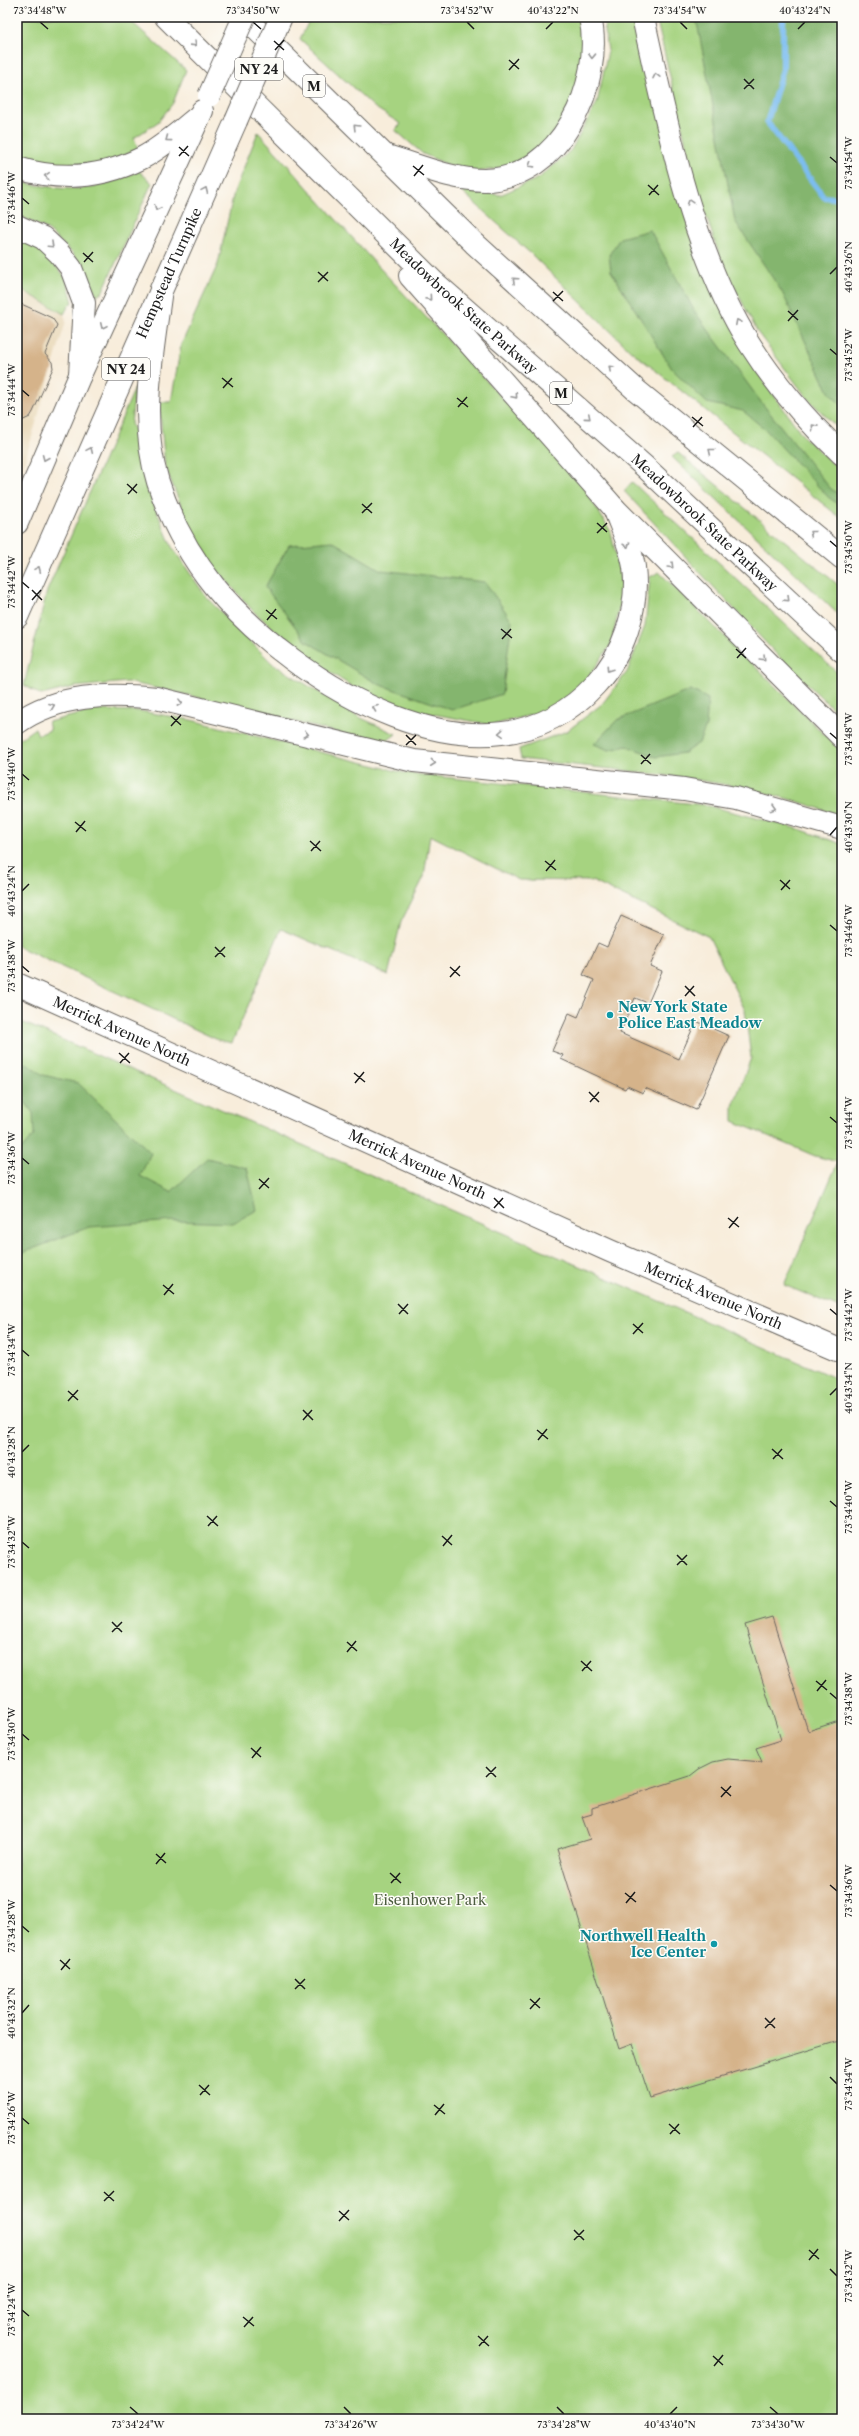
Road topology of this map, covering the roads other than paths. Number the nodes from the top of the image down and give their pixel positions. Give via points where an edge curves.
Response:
1 (166, 17) edge
2 (244, 17) edge
3 (281, 17) edge
4 (590, 17) edge
5 (643, 17) edge
6 (200, 116) junction
7 (283, 132) junction
8 (383, 155) junction
9 (17, 168) edge
10 (17, 226) edge
11 (161, 289) junction
12 (80, 375) junction
13 (842, 454) edge
14 (614, 508) junction
15 (17, 523) edge
16 (842, 558) edge
17 (17, 617) edge
18 (842, 651) edge
19 (17, 723) edge
20 (842, 737) edge
21 (842, 828) edge
22 (17, 984) edge
23 (842, 1351) edge

1 -> 7 main road, Meadowbrook State Parkway / M
2 - 6 main road, NY 24, bridge
8 -> 2 main road, M
11 -> 3 main road, Hempstead Turnpike / NY 24, bridge
4 -> 8 main road via 593,30 591,69 579,108 557,143 538,161 505,177 485,180 456,177
13 -> 5 main road via 816,429 779,386 749,343 722,290 701,236 676,158
6 -> 9 main road via 143,158 100,173 72,177 42,176
6 -> 12 main road, NY 24
7 -> 14 main road
7 -> 18 main road, Meadowbrook State Parkway / M via 434,282 644,466
16 -> 8 main road, M via 636,390 474,243
10 -> 12 main road via 43,238 71,268 84,303
14 -> 11 main road via 633,564 635,596 629,625 617,656 607,672 585,697 567,711 518,732 474,735 420,726 362,703 312,675 248,623 213,585 178,530 158,481 148,432 148,393
17 -> 11 main road, Hempstead Turnpike / NY 24
12 -> 15 main road, NY 24
14 -> 20 main road
19 -> 21 main road via 37,712 78,698 128,695 156,698 414,761 684,789 736,798
22 - 23 main road, Merrick Avenue North via 532,1216

